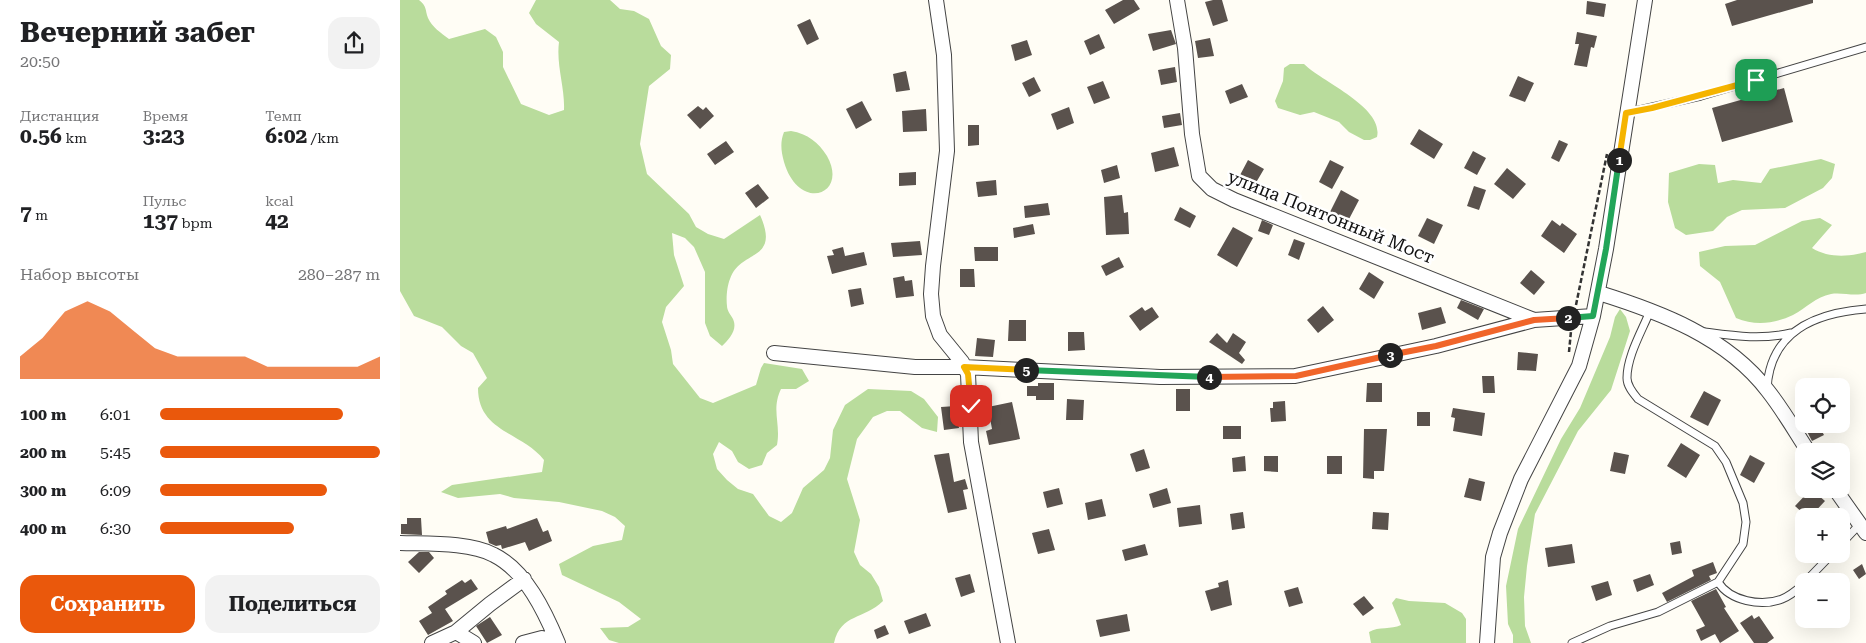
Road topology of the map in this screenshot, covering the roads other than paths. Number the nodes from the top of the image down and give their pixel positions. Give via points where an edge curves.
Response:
1 (936, 0) edge
2 (1177, 0) edge
3 (1645, 0) edge
4 (1866, 47) edge
5 (1626, 113) junction
6 (1599, 293) junction
7 (1866, 309) edge
8 (1650, 311) junction
9 (1593, 316) junction
10 (1534, 320) junction
11 (1697, 332) junction
12 (1791, 333) junction
13 (774, 353) dead end
14 (964, 367) junction
15 (1767, 389) junction
16 (1803, 443) edge
17 (1841, 498) edge
18 (1863, 529) edge
19 (1850, 538) edge
20 (400, 543) edge
21 (1823, 563) edge
22 (1814, 573) edge
23 (524, 579) junction
24 (1718, 582) junction
25 (1795, 592) edge
26 (456, 632) junction
27 (558, 642) edge
28 (432, 643) edge
29 (474, 643) edge
30 (523, 643) edge
31 (1008, 643) edge
32 (1487, 643) edge
33 (1572, 643) edge

1 - 14 street via 944,55 947,151 931,294 933,316 940,335
2 - 10 street, улица Понтонный Мост via 1185,48 1192,134 1199,176 1204,183 1234,200
3 - 5 street
4 - 5 lane via 1701,96
5 - 6 street
6 - 8 street
6 - 9 street
7 - 12 lane via 1821,316
8 - 11 street
8 - 24 lane via 1632,357 1627,379 1630,389 1638,399 1715,446 1726,462 1743,503 1746,522 1743,544
9 - 10 street, улица Понтонный Мост
9 - 32 street via 1579,366 1521,479 1500,533 1494,558
10 - 14 street, улица Понтонный Мост via 1436,346 1296,376 1160,377
11 - 12 lane via 1753,338
11 - 15 street via 1730,353
12 - 15 lane via 1774,357
13 - 14 street, улица Понтонный Мост via 915,367
14 - 31 street via 970,387 971,442
15 - 16 street
17 - 18 street
18 - 19 lane
20 - 23 street via 472,548 495,555
21 - 22 lane
23 - 26 street
23 - 27 street via 544,610
24 - 25 lane via 1728,593 1739,598 1766,602 1781,600
24 - 33 lane via 1658,612 1610,626
26 - 28 street
26 - 29 street
27 - 30 street via 542,638

